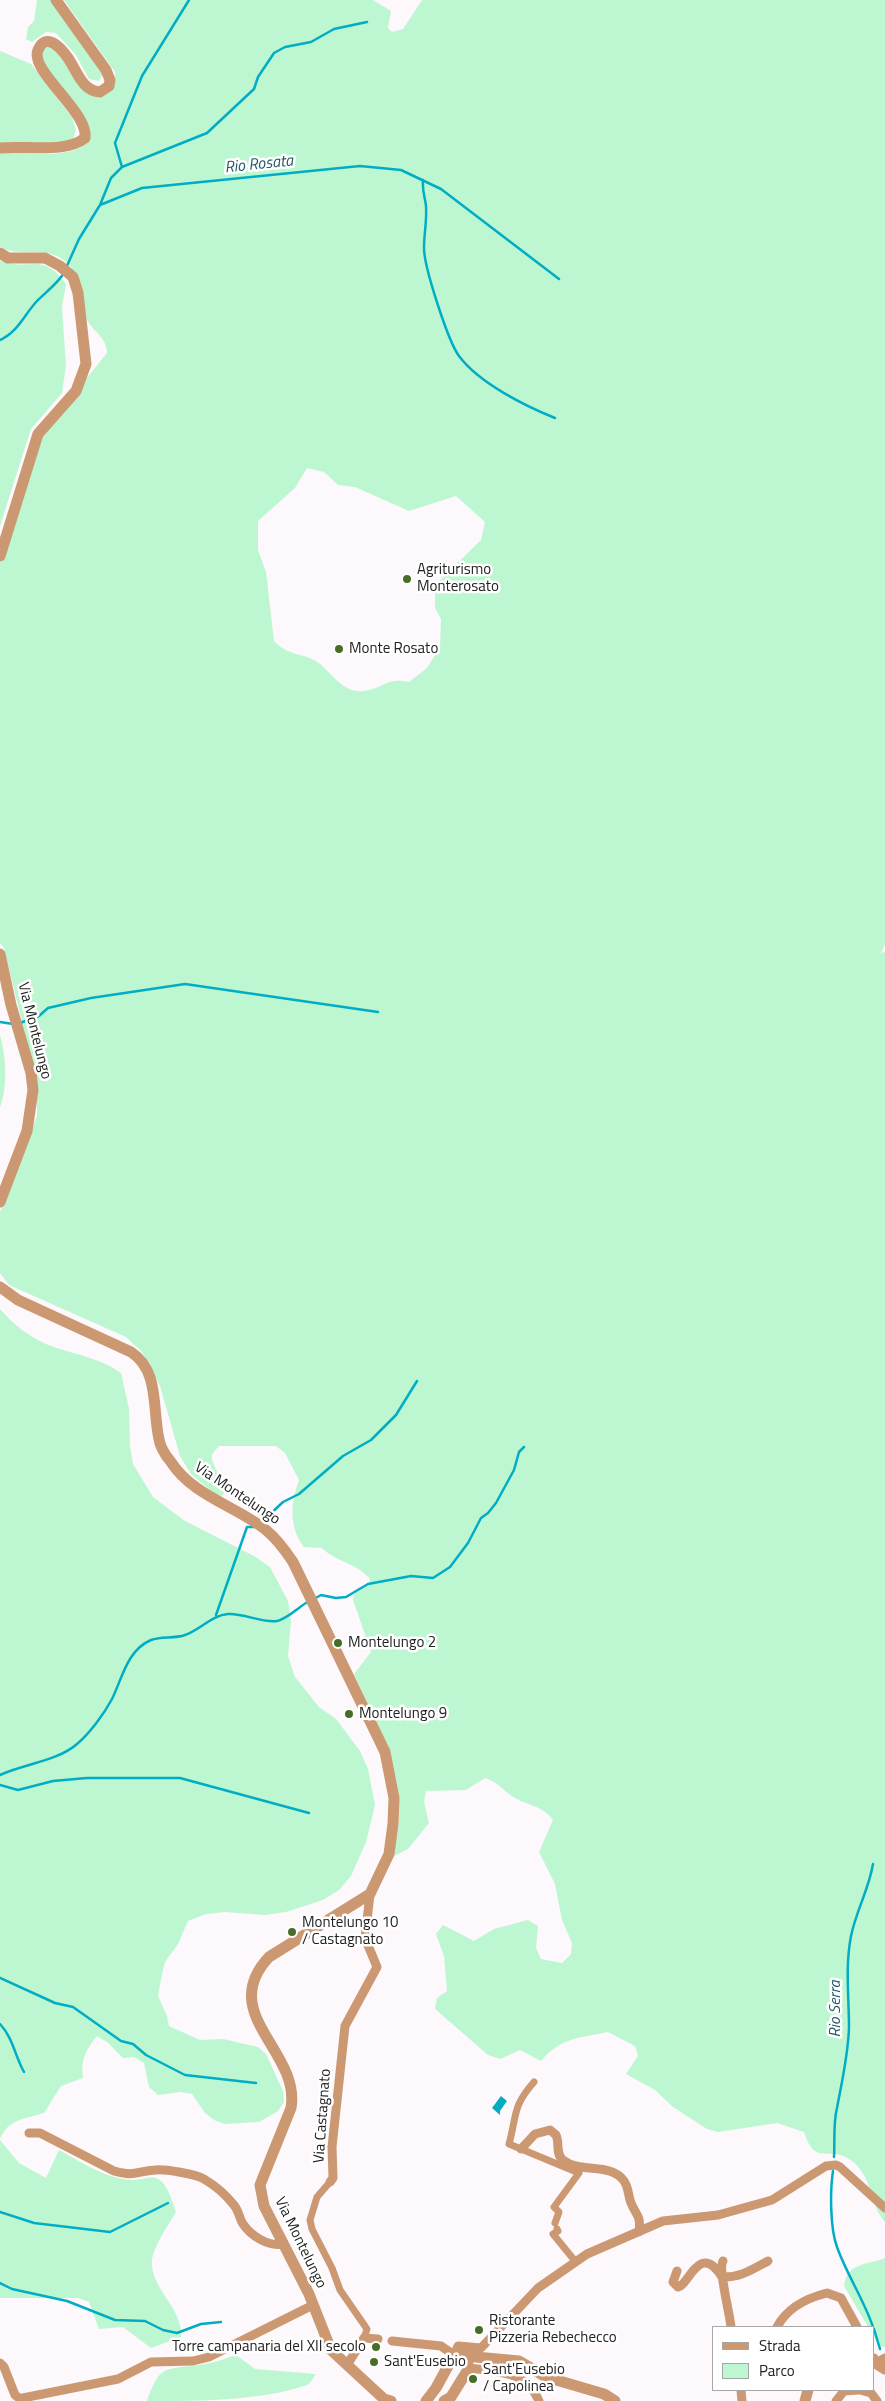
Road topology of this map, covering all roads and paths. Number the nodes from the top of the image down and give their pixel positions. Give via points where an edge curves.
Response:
1 (56, 0) edge
2 (0, 148) edge
3 (0, 253) edge
4 (0, 556) edge
5 (0, 954) edge
6 (0, 1202) edge
7 (0, 1286) edge
8 (370, 1894) junction
9 (534, 2082) dead end
10 (29, 2133) dead end
11 (520, 2149) junction
12 (330, 2182) joint
13 (885, 2208) edge
14 (639, 2232) junction
15 (282, 2244) junction
16 (723, 2260) dead end
17 (575, 2261) junction
18 (768, 2261) dead end
19 (677, 2271) dead end
20 (722, 2277) junction
21 (313, 2305) junction
22 (731, 2326) edge
23 (778, 2326) edge
24 (857, 2326) edge
25 (365, 2333) junction
26 (378, 2339) joint
27 (392, 2341) joint
28 (463, 2355) junction
29 (0, 2363) edge
30 (347, 2365) junction
31 (469, 2368) junction
32 (436, 2388) junction
33 (844, 2391) edge
34 (863, 2391) edge
35 (378, 2396) edge
36 (391, 2401) edge
37 (426, 2401) edge
38 (436, 2401) edge
39 (444, 2401) edge
40 (540, 2401) edge
41 (615, 2401) edge
42 (836, 2401) edge
43 (877, 2401) edge

1 - 2 street via 106,70 109,86 100,92 91,91 59,46 45,42 38,49 38,59 79,116 86,130 85,138 53,148
3 - 4 street via 8,258 44,258 73,277 78,293 86,364 76,391 38,434
5 - 6 street, Via Montelungo via 31,1073 32,1090 27,1131
7 - 8 street, Via Montelungo via 18,1300 139,1358 149,1372 157,1409 159,1440 171,1463 200,1491 264,1529 278,1541 293,1562 385,1752 390,1772 394,1798 389,1854
8 - 12 street, Via Castagnato via 365,1938 377,1967 345,2026 332,2147 334,2178
8 - 15 street, Via Montelungo via 269,1957 260,1966 254,1980 252,2006 286,2070 294,2095 260,2185 264,2206
9 - 11 street via 514,2112 509,2144
10 - 15 street via 40,2133 127,2175 157,2169 193,2173 233,2203 242,2224 250,2231 267,2243
11 - 14 street via 535,2134 550,2130 556,2135 559,2155 564,2161 617,2174 640,2218
11 - 17 street via 579,2172 554,2207 558,2212 558,2232 553,2234
12 - 25 street, Via Castagnato via 317,2197 310,2220 312,2230 340,2290
13 - 14 street via 840,2167 832,2165 812,2173 772,2200 718,2215 663,2221
14 - 17 street
15 - 21 street, Via Montelungo
16 - 20 street via 720,2266
17 - 28 street via 526,2299 484,2346 458,2346
18 - 20 street via 747,2273
19 - 20 street via 673,2282 678,2287 684,2284 694,2268 702,2264 714,2267
20 - 22 street
21 - 29 street via 210,2357 193,2361 151,2362 118,2379 23,2398 15,2395
21 - 30 street, Via Montelungo via 335,2355
23 - 24 street via 791,2310 827,2293 841,2298
25 - 26 street
25 - 30 street
26 - 27 street
27 - 28 street via 441,2346
28 - 31 street
28 - 32 street
28 - 41 street via 519,2361 546,2376 604,2394
30 - 35 street
31 - 39 street via 451,2397
31 - 40 street via 516,2376
32 - 37 street
32 - 38 street
33 - 42 street
34 - 43 street via 870,2393
35 - 36 street

